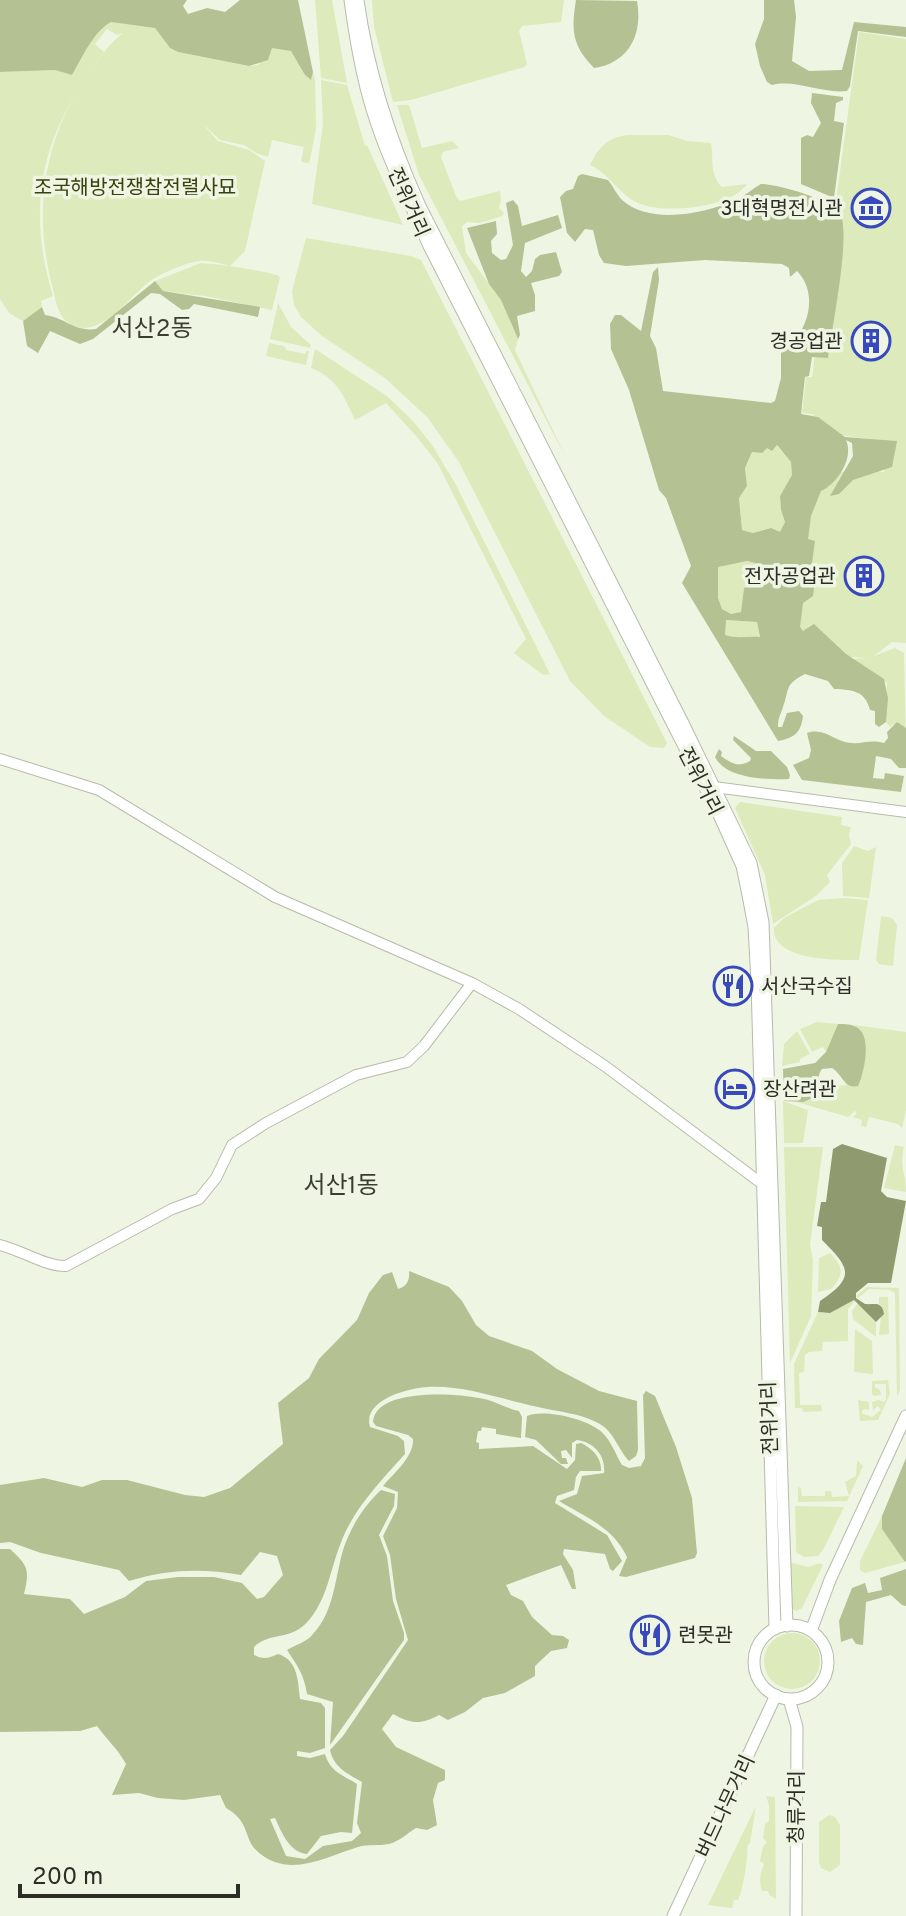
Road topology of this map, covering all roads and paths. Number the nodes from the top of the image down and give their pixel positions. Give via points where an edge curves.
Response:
1 (350, 0) edge
2 (358, 0) edge
3 (0, 759) edge
4 (714, 787) junction
5 (906, 812) edge
6 (472, 983) junction
7 (761, 1183) junction
8 (0, 1245) edge
9 (906, 1416) edge
10 (781, 1627) junction
11 (811, 1631) junction
12 (776, 1695) junction
13 (789, 1699) junction
14 (673, 1916) edge
15 (796, 1916) edge

1 - 7 main road, 전위거리 via 372,109 429,246 742,866 754,927
2 - 4 main road, 전위거리 via 380,108 413,192
3 - 6 street via 99,790 275,897
4 - 5 street
4 - 10 main road, 전위거리 via 751,863 763,922
6 - 7 street via 605,1066
6 - 8 street via 407,1062 356,1075 232,1145 199,1199 66,1266
7 - 10 main road, 전위거리
9 - 11 main road
10 - 11 main road
10 - 12 main road via 759,1644 755,1665 763,1685
11 - 13 main road via 826,1649 826,1673 812,1692
12 - 13 main road
12 - 14 main road, 버드나무거리
13 - 15 main road, 청류거리 via 797,1727

